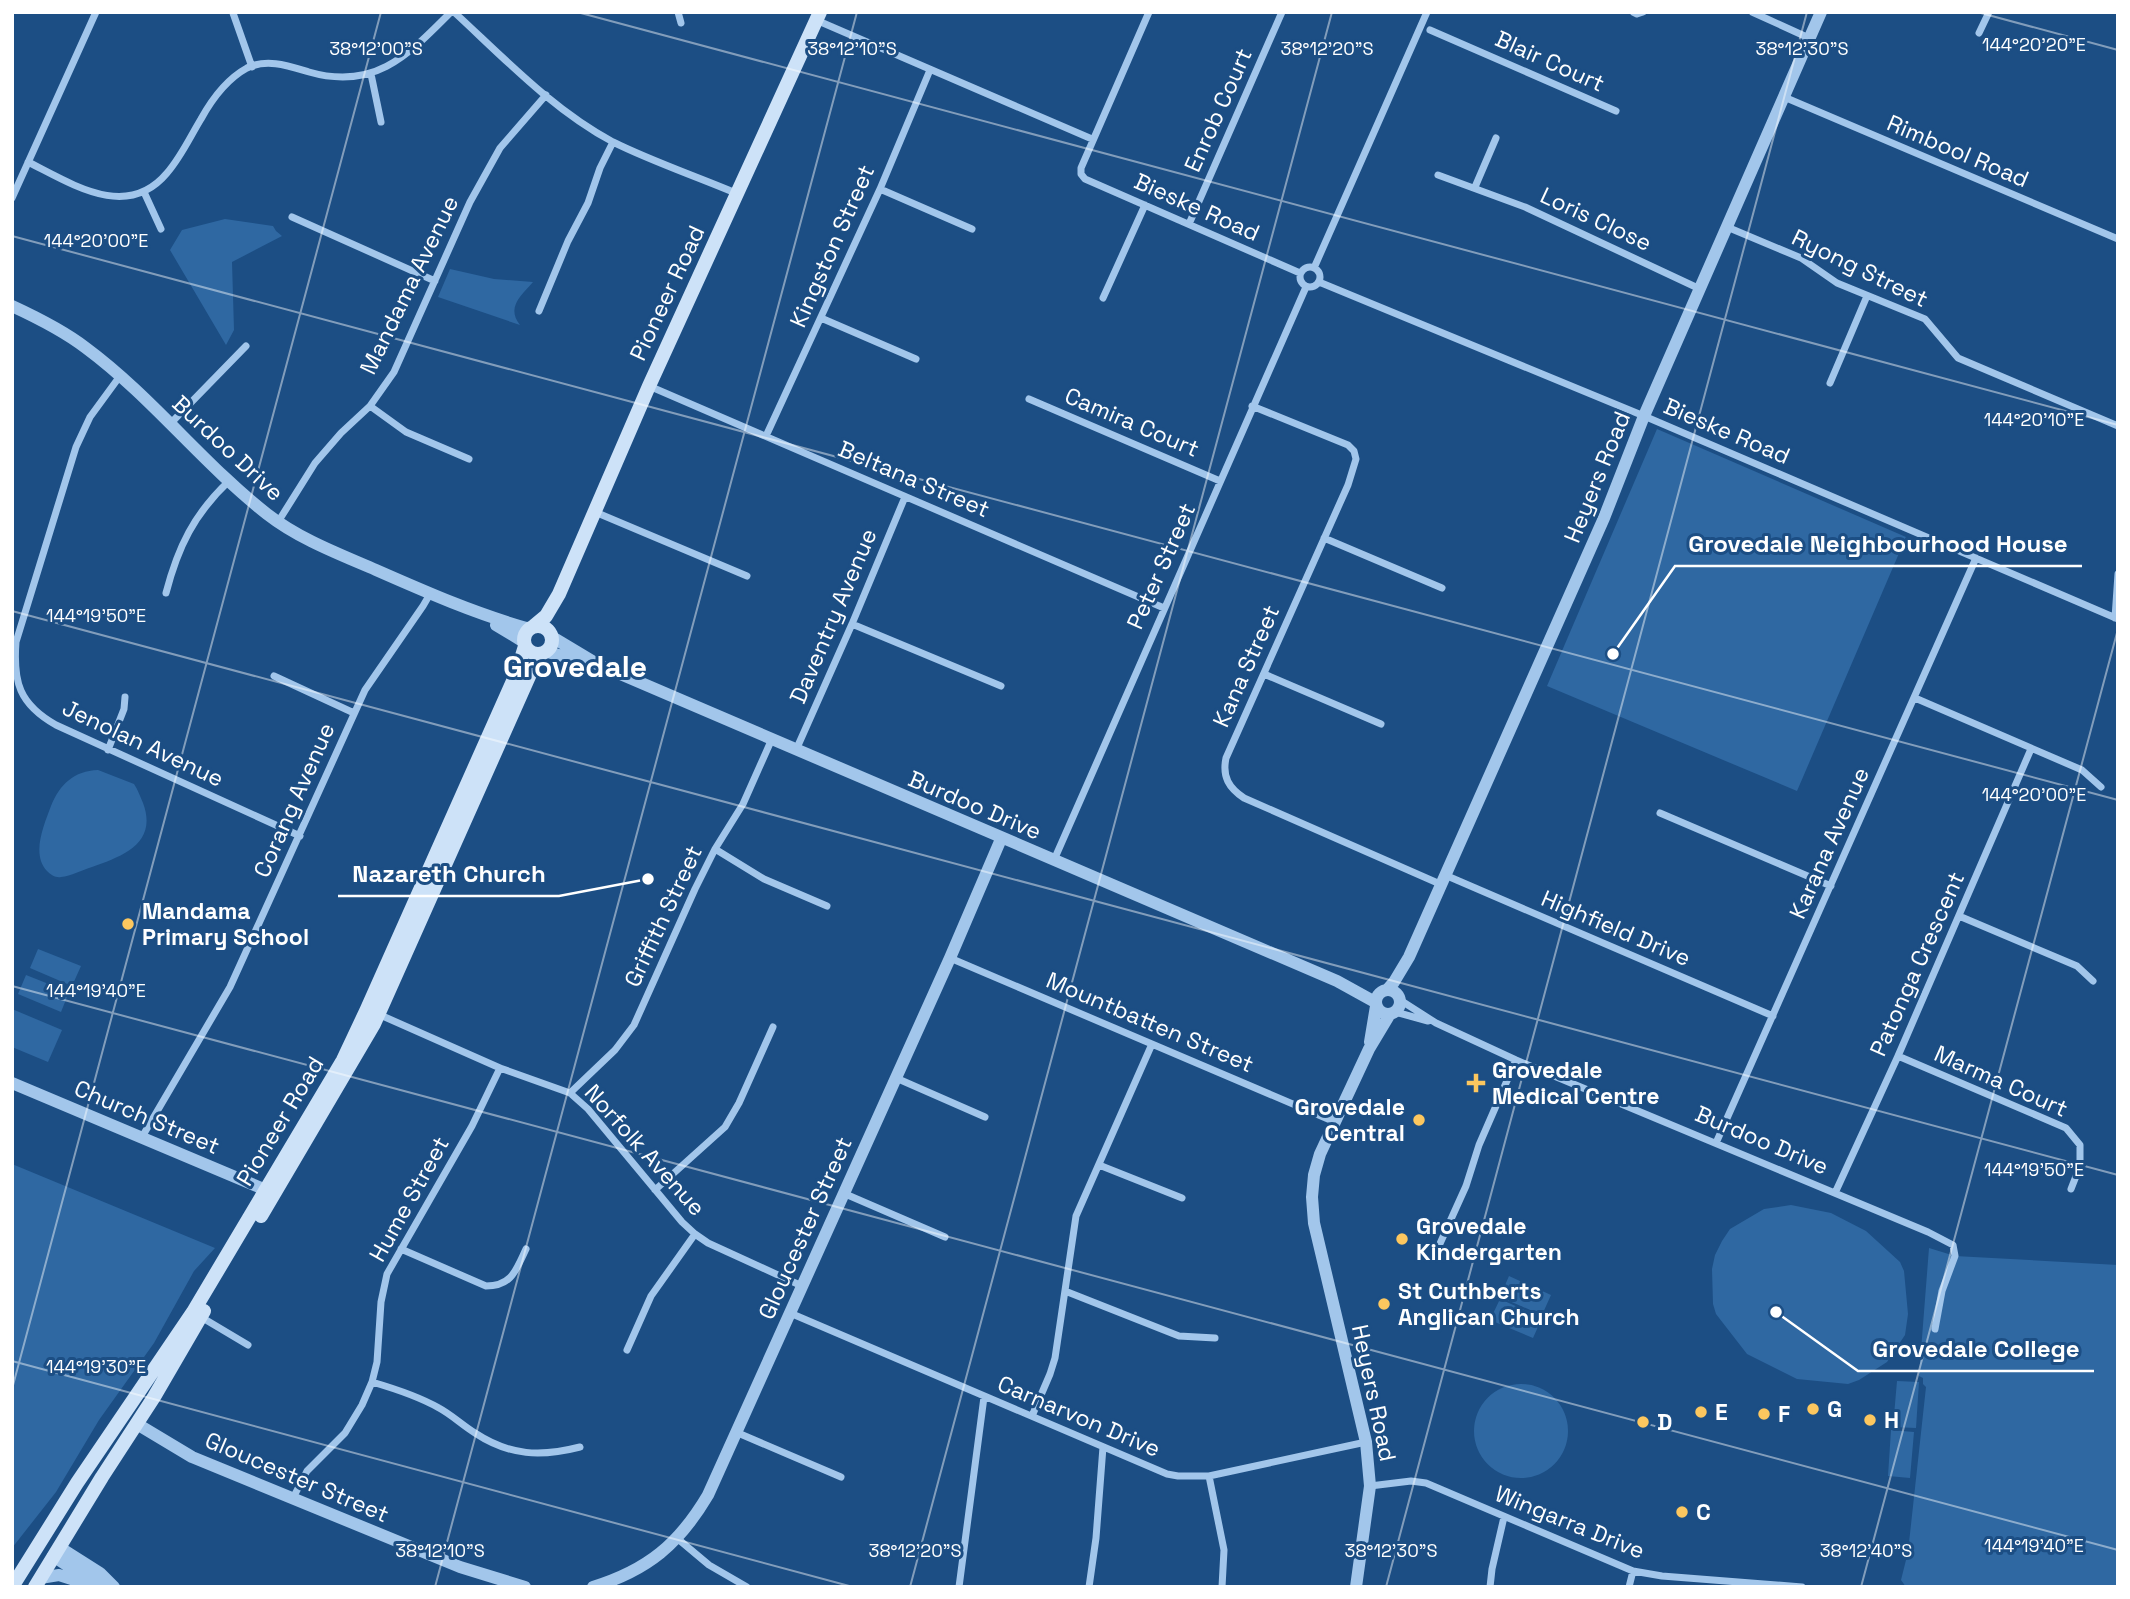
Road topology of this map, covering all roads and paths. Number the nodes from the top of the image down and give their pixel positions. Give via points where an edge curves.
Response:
1 (96, 12) edge
2 (233, 12) edge
3 (453, 12) edge
4 (678, 12) edge
5 (1149, 12) edge
6 (1282, 12) edge
7 (1427, 12) edge
8 (1633, 12) edge
9 (1643, 12) edge
10 (1752, 12) edge
11 (1821, 12) edge
12 (1989, 12) edge
13 (818, 16) edge
14 (681, 23) dead end
15 (1430, 30) dead end
16 (1979, 33) dead end
17 (1810, 38) junction
18 (252, 67) junction
19 (930, 70) junction
20 (371, 74) junction
21 (545, 95) junction
22 (1784, 97) junction
23 (1616, 111) dead end
24 (382, 122) dead end
25 (1496, 138) dead end
26 (1092, 139) junction
27 (613, 142) junction
28 (28, 162) junction
29 (1438, 175) dead end
30 (1475, 187) junction
31 (880, 189) junction
32 (144, 192) junction
33 (738, 194) junction
34 (12, 198) edge
35 (1145, 205) junction
36 (292, 217) dead end
37 (1189, 223) junction
38 (1727, 227) junction
39 (160, 229) dead end
40 (972, 229) dead end
41 (2118, 239) edge
42 (1314, 268) junction
43 (1300, 273) junction
44 (435, 281) junction
45 (1319, 282) junction
46 (1306, 287) junction
47 (1700, 289) junction
48 (1867, 296) junction
49 (1103, 298) dead end
50 (12, 306) edge
51 (539, 311) dead end
52 (821, 318) junction
53 (246, 346) dead end
54 (916, 359) dead end
55 (120, 376) junction
56 (1830, 383) dead end
57 (649, 386) junction
58 (1029, 399) dead end
59 (370, 406) junction
60 (1252, 406) junction
61 (1644, 416) junction
62 (170, 424) junction
63 (2118, 426) edge
64 (766, 436) junction
65 (468, 459) dead end
66 (229, 481) junction
67 (1220, 481) junction
68 (905, 497) junction
69 (595, 512) junction
70 (278, 522) junction
71 (1324, 538) junction
72 (1976, 558) junction
73 (2118, 574) edge
74 (747, 576) dead end
75 (1442, 588) dead end
76 (166, 593) dead end
77 (430, 594) junction
78 (559, 594) junction
79 (1164, 608) junction
80 (2116, 618) edge
81 (852, 624) junction
82 (528, 636) junction
83 (548, 645) junction
84 (1264, 674) junction
85 (274, 676) dead end
86 (1002, 686) dead end
87 (125, 697) dead end
88 (1915, 698) junction
89 (354, 713) junction
90 (1381, 724) dead end
91 (771, 741) junction
92 (2031, 749) junction
93 (108, 750) junction
94 (795, 751) junction
95 (2101, 788) dead end
96 (1660, 813) dead end
97 (300, 836) junction
98 (1001, 839) junction
99 (715, 849) junction
100 (1054, 861) junction
101 (1442, 879) junction
102 (1831, 886) junction
103 (827, 906) dead end
104 (1959, 916) junction
105 (950, 958) junction
106 (2093, 981) dead end
107 (1388, 1002) junction
108 (373, 1012) junction
109 (1773, 1016) junction
110 (1436, 1023) junction
111 (773, 1027) dead end
112 (1152, 1044) junction
113 (1898, 1056) junction
114 (1516, 1060) junction
115 (500, 1068) junction
116 (895, 1078) junction
117 (12, 1083) edge
118 (570, 1093) junction
119 (985, 1117) dead end
120 (1334, 1125) junction
121 (142, 1137) junction
122 (1716, 1143) junction
123 (1099, 1165) junction
124 (2071, 1189) dead end
125 (655, 1190) junction
126 (270, 1192) junction
127 (1835, 1193) junction
128 (844, 1194) junction
129 (1182, 1198) dead end
130 (695, 1234) junction
131 (945, 1237) dead end
132 (401, 1249) junction
133 (526, 1250) dead end
134 (1433, 1259) dead end
135 (802, 1286) junction
136 (1065, 1291) junction
137 (790, 1313) junction
138 (197, 1315) junction
139 (1935, 1329) dead end
140 (1214, 1338) dead end
141 (248, 1345) dead end
142 (627, 1350) dead end
143 (372, 1382) junction
144 (984, 1397) junction
145 (124, 1416) junction
146 (1032, 1416) junction
147 (137, 1424) junction
148 (738, 1433) junction
149 (1366, 1442) junction
150 (580, 1447) dead end
151 (1103, 1447) junction
152 (1209, 1476) junction
153 (841, 1477) dead end
154 (1370, 1486) junction
155 (293, 1498) junction
156 (1504, 1517) junction
157 (678, 1539) junction
158 (40, 1542) junction
159 (56, 1552) junction
160 (1633, 1571) junction
161 (38, 1582) edge
162 (1784, 1586) edge
163 (12, 1587) edge
164 (90, 1587) edge
165 (100, 1587) edge
166 (114, 1587) edge
167 (525, 1587) edge
168 (593, 1587) edge
169 (747, 1587) edge
170 (958, 1587) edge
171 (1090, 1587) edge
172 (1222, 1587) edge
173 (1356, 1587) edge
174 (1490, 1587) edge
175 (1629, 1587) edge
176 (1802, 1587) edge

1 - 28 street
2 - 18 street
3 - 20 street via 410,52
3 - 21 street
4 - 14 street
5 - 26 street
6 - 37 street, Enrob Court
7 - 42 street
8 - 9 street
10 - 17 street
11 - 17 street, Heyers Road
12 - 16 street
13 - 19 street
13 - 33 main road, Pioneer Road
15 - 23 street, Blair Court
17 - 22 street, Heyers Road
18 - 20 street via 276,64 328,77
18 - 32 street via 231,80 211,102 168,172
19 - 26 street
19 - 31 street, Kingston Street
20 - 24 street
21 - 27 street
21 - 44 street, Mandama Avenue via 500,148
22 - 38 street, Heyers Road
22 - 41 street, Rimbool Road
25 - 30 street
26 - 35 street, Bieske Road via 1081,168 1085,180
27 - 33 street
27 - 51 street
28 - 32 street via 107,197
28 - 34 street
29 - 30 street, Loris Close
30 - 47 street, Loris Close
31 - 40 street
31 - 52 street, Kingston Street
32 - 39 street
33 - 57 main road, Pioneer Road
35 - 37 street, Bieske Road
35 - 49 street
36 - 44 street
37 - 43 street, Bieske Road
38 - 47 street, Heyers Road
38 - 48 street, Ryong Street via 1801,258 1837,283
42 - 43 street
42 - 45 street
43 - 46 street
44 - 59 street, Mandama Avenue via 394,372
45 - 46 street
45 - 61 street, Bieske Road
46 - 60 street, Peter Street
47 - 61 street, Heyers Road
48 - 56 street
48 - 63 street, Ryong Street via 1925,319 1958,358
50 - 55 street, Burdoo Drive via 62,332
52 - 54 street
52 - 64 street, Kingston Street
53 - 62 street
55 - 62 street, Burdoo Drive
55 - 93 street, Jenolan Avenue via 90,417 76,447 22,620 15,661 18,693 27,704 45,719
57 - 64 street, Beltana Street
57 - 69 main road, Pioneer Road
58 - 67 street, Camira Court
59 - 65 street via 405,432
59 - 70 street, Mandama Avenue via 315,463
60 - 67 street, Peter Street
60 - 71 street, Kana Street via 1354,451 1354,466
61 - 72 street, Bieske Road
61 - 101 street, Heyers Road via 1577,580
62 - 66 street, Burdoo Drive
64 - 68 street, Beltana Street
66 - 70 street, Burdoo Drive
66 - 76 street via 186,534
67 - 79 street, Peter Street
68 - 79 street, Beltana Street
68 - 81 street, Daventry Avenue
69 - 74 street
69 - 78 main road, Pioneer Road
70 - 77 street, Burdoo Drive
71 - 75 street
71 - 84 street, Kana Street
72 - 80 street, Bieske Road
72 - 88 street, Karana Avenue
73 - 80 street
77 - 82 street, Burdoo Drive
77 - 89 street, Corang Avenue
78 - 82 main road, Pioneer Road
78 - 83 main road, Pioneer Road
79 - 100 street, Peter Street
81 - 86 street
81 - 94 street, Daventry Avenue
82 - 83 main road via 529,651
82 - 83 main road via 541,626 547,629
82 - 108 main road, Pioneer Road via 519,668
83 - 91 street, Burdoo Drive
83 - 108 main road, Pioneer Road via 531,671
84 - 90 street
84 - 101 street, Kana Street via 1226,758 1226,781 1234,791
85 - 89 street
87 - 93 street
88 - 92 street
88 - 102 street, Karana Avenue
89 - 97 street, Corang Avenue
91 - 94 street, Burdoo Drive
91 - 99 street, Griffith Street via 743,804
92 - 95 street via 2082,770
92 - 104 street, Patonga Crescent
93 - 97 street, Jenolan Avenue
94 - 98 street, Burdoo Drive
96 - 102 street
97 - 121 street, Corang Avenue via 230,987
98 - 100 street, Burdoo Drive
98 - 105 street, Gloucester Street
99 - 103 street via 764,879
99 - 118 street, Griffith Street via 634,1026
100 - 107 street, Burdoo Drive
101 - 107 street, Heyers Road
101 - 109 street, Highfield Drive
102 - 109 street, Karana Avenue
104 - 106 street via 2077,966
104 - 113 street, Patonga Crescent
105 - 112 street, Mountbatten Street
105 - 116 street, Gloucester Street
107 - 110 street, Burdoo Drive
107 - 110 street, Burdoo Drive
107 - 120 street, Heyers Road
108 - 115 street, Norfolk Avenue
108 - 126 main road, Pioneer Road
109 - 122 street, Karana Avenue
110 - 114 street, Burdoo Drive
111 - 125 street via 725,1127
112 - 120 street, Mountbatten Street
112 - 123 street
113 - 124 street, Marma Court via 2066,1128 2080,1145 2080,1167
113 - 127 street, Patonga Crescent
114 - 122 street, Burdoo Drive
114 - 134 street
115 - 118 street, Norfolk Avenue
115 - 132 street, Hume Street
116 - 119 street
116 - 128 street, Gloucester Street
117 - 121 street, Church Street
118 - 125 street, Norfolk Avenue
120 - 149 street, Heyers Road via 1318,1197 1331,1291
121 - 126 street, Church Street
122 - 127 street, Burdoo Drive
123 - 129 street
123 - 136 street via 1075,1222
125 - 130 street, Norfolk Avenue
126 - 138 main road, Pioneer Road
127 - 139 street, Burdoo Drive via 1953,1245 1955,1256
128 - 131 street
128 - 135 street, Gloucester Street
130 - 135 street, Norfolk Avenue
130 - 142 street via 652,1296
132 - 133 street via 486,1286 507,1281
132 - 143 street, Hume Street via 383,1290
135 - 137 street, Gloucester Street
136 - 140 street via 1179,1336
136 - 146 street via 1055,1358
137 - 144 street, Carnarvon Drive
137 - 148 street, Gloucester Street
138 - 141 street
138 - 145 main road, Pioneer Road
138 - 147 main road, Pioneer Road
143 - 150 street via 442,1409 474,1433 507,1449 542,1454
143 - 155 street, Hume Street via 355,1418 307,1471
144 - 146 street, Carnarvon Drive
144 - 170 street
145 - 147 main road
145 - 158 main road, Pioneer Road
146 - 151 street, Carnarvon Drive
147 - 155 street, Gloucester Street via 192,1457
147 - 159 main road, Pioneer Road
148 - 153 street
148 - 157 street, Gloucester Street via 708,1496
149 - 152 street, Carnarvon Drive
149 - 154 street, Heyers Road
151 - 152 street, Carnarvon Drive via 1167,1474
151 - 171 street
152 - 172 street via 1224,1550
154 - 156 street, Wingarra Drive via 1417,1481
154 - 173 street, Heyers Road
155 - 167 street, Gloucester Street via 460,1567
156 - 160 street, Wingarra Drive
156 - 174 street
157 - 168 street, Gloucester Street via 643,1567
157 - 169 street via 709,1565
158 - 159 main road
158 - 163 main road, Pioneer Road
159 - 161 main road, Pioneer Road
159 - 165 street
159 - 166 street via 100,1573
160 - 162 street, Wingarra Drive
160 - 175 street
161 - 164 street via 59,1575
162 - 176 street, Wingarra Drive

